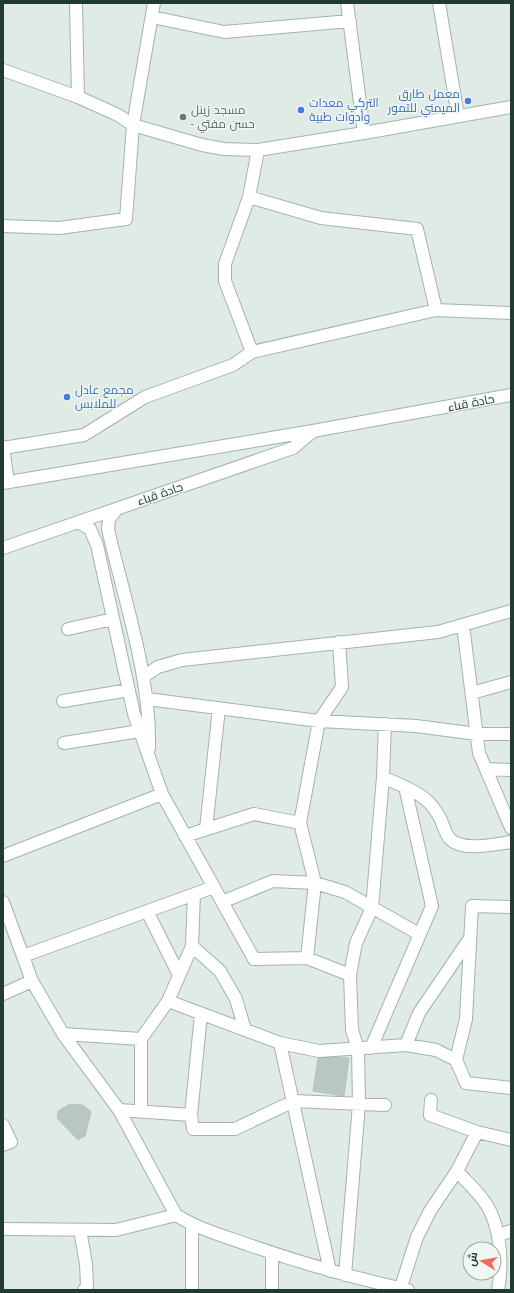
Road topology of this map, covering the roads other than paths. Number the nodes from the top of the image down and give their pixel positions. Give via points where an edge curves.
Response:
1 (75, 3) edge
2 (154, 3) edge
3 (347, 3) edge
4 (439, 3) edge
5 (152, 17) junction
6 (350, 21) junction
7 (3, 70) edge
8 (78, 97) junction
9 (511, 107) edge
10 (458, 116) junction
11 (134, 125) junction
12 (364, 133) junction
13 (258, 150) junction
14 (249, 197) junction
15 (3, 226) edge
16 (436, 310) junction
17 (511, 313) edge
18 (252, 352) junction
19 (511, 395) edge
20 (313, 431) junction
21 (3, 448) edge
22 (6, 482) edge
23 (116, 510) junction
24 (80, 523) junction
25 (3, 548) edge
26 (511, 611) edge
27 (113, 619) junction
28 (463, 625) junction
29 (68, 629) dead end
30 (339, 642) junction
31 (143, 677) junction
32 (511, 682) edge
33 (128, 690) junction
34 (472, 693) junction
35 (147, 699) junction
36 (64, 701) dead end
37 (219, 708) junction
38 (319, 721) junction
39 (385, 724) junction
40 (140, 731) junction
41 (477, 734) junction
42 (511, 734) edge
43 (64, 743) dead end
44 (148, 755) junction
45 (486, 769) junction
46 (511, 770) edge
47 (383, 777) junction
48 (405, 787) junction
49 (162, 794) junction
50 (508, 812) edge
51 (300, 823) junction
52 (511, 828) edge
53 (206, 830) junction
54 (185, 836) junction
55 (511, 842) edge
56 (3, 856) edge
57 (315, 884) junction
58 (214, 887) junction
59 (194, 894) junction
60 (3, 902) edge
61 (222, 902) junction
62 (511, 907) edge
63 (372, 908) junction
64 (147, 912) junction
65 (420, 934) junction
66 (470, 938) junction
67 (192, 946) junction
68 (23, 956) junction
69 (307, 958) junction
70 (179, 975) junction
71 (350, 975) junction
72 (32, 981) junction
73 (3, 994) edge
74 (168, 1001) junction
75 (201, 1014) junction
76 (245, 1030) junction
77 (63, 1034) junction
78 (141, 1039) junction
79 (280, 1043) junction
80 (406, 1045) junction
81 (371, 1048) junction
82 (358, 1049) junction
83 (456, 1060) junction
84 (511, 1088) edge
85 (431, 1100) dead end
86 (294, 1102) junction
87 (359, 1104) junction
88 (385, 1105) dead end
89 (119, 1110) junction
90 (141, 1112) junction
91 (191, 1115) junction
92 (3, 1125) edge
93 (477, 1132) junction
94 (511, 1140) edge
95 (3, 1145) edge
96 (457, 1171) junction
97 (176, 1215) junction
98 (192, 1226) junction
99 (3, 1229) edge
100 (80, 1230) junction
101 (511, 1231) edge
102 (499, 1235) junction
103 (272, 1252) junction
104 (330, 1271) junction
105 (345, 1276) junction
106 (356, 1284) edge
107 (403, 1289) edge
108 (84, 1290) edge
109 (192, 1290) edge
110 (272, 1290) edge
111 (498, 1290) edge

1 - 8 street
2 - 5 street
3 - 6 street
4 - 10 street
5 - 6 street via 224,32
5 - 11 street
6 - 12 street
7 - 8 street
8 - 11 street
9 - 10 street
10 - 12 street
11 - 13 street via 202,145 224,149
11 - 15 street via 126,219 59,228
12 - 13 street
13 - 14 street
14 - 16 street via 321,218 417,230
14 - 18 street via 225,264 225,281
16 - 17 street
16 - 18 street
18 - 21 street via 233,365 145,397 84,435
19 - 20 street, جادة قباء
20 - 22 street, جادة قباء
20 - 23 street, جادة قباء via 293,448
21 - 22 street
23 - 24 street, جادة قباء
23 - 31 street via 109,518 108,529
24 - 25 street, جادة قباء
24 - 27 street via 90,529 97,545
26 - 28 street
27 - 29 street
27 - 33 street
28 - 30 street via 438,632
28 - 34 street
30 - 31 street via 182,660 158,667
30 - 38 street via 342,687
31 - 35 street
32 - 34 street
33 - 36 street
33 - 40 street
34 - 41 street
35 - 37 street
35 - 44 street
37 - 38 street
37 - 53 street
38 - 39 street
38 - 51 street
39 - 41 street
39 - 47 street
40 - 43 street
40 - 44 street
41 - 42 street
41 - 45 street via 479,753
44 - 49 street
45 - 46 street
45 - 50 street
47 - 48 street
47 - 63 street
48 - 55 street via 425,798 439,816 450,839 474,847
48 - 65 street via 432,906
49 - 54 street
49 - 56 street
50 - 52 street
51 - 53 street via 254,814
51 - 57 street
53 - 54 street
54 - 58 street
57 - 61 street via 272,881
57 - 63 street via 345,892
57 - 69 street
58 - 59 street
58 - 61 street
59 - 64 street
59 - 67 street
60 - 68 street
61 - 69 street via 254,959
62 - 66 street via 472,906
63 - 65 street
63 - 71 street via 356,943
64 - 68 street
64 - 70 street
65 - 81 street
66 - 80 street via 419,1013
66 - 83 street via 466,1019
67 - 70 street
67 - 76 street via 220,971 236,999
68 - 72 street
69 - 71 street
70 - 74 street
71 - 82 street via 352,1030
72 - 73 street
72 - 77 street
74 - 75 street
74 - 78 street
75 - 76 street
75 - 91 street
76 - 79 street
77 - 78 street
77 - 89 street
78 - 90 street
79 - 82 street via 319,1051
79 - 86 street
80 - 81 street
80 - 83 street via 436,1050
81 - 82 street
82 - 87 street
83 - 84 street via 466,1083
85 - 93 street via 430,1115
86 - 87 street
86 - 91 street via 235,1128 193,1129
86 - 104 street
87 - 88 street
87 - 105 street
89 - 90 street
89 - 97 street
90 - 91 street
92 - 95 street via 11,1142
93 - 94 street
93 - 96 street
96 - 102 street via 484,1202
96 - 107 street via 430,1211 417,1237
97 - 98 street
97 - 100 street via 116,1230
98 - 103 street
98 - 109 street
99 - 100 street
100 - 108 street via 86,1264 87,1286
101 - 102 street
102 - 111 street
103 - 104 street
103 - 110 street
104 - 105 street
105 - 106 street
106 - 107 street

